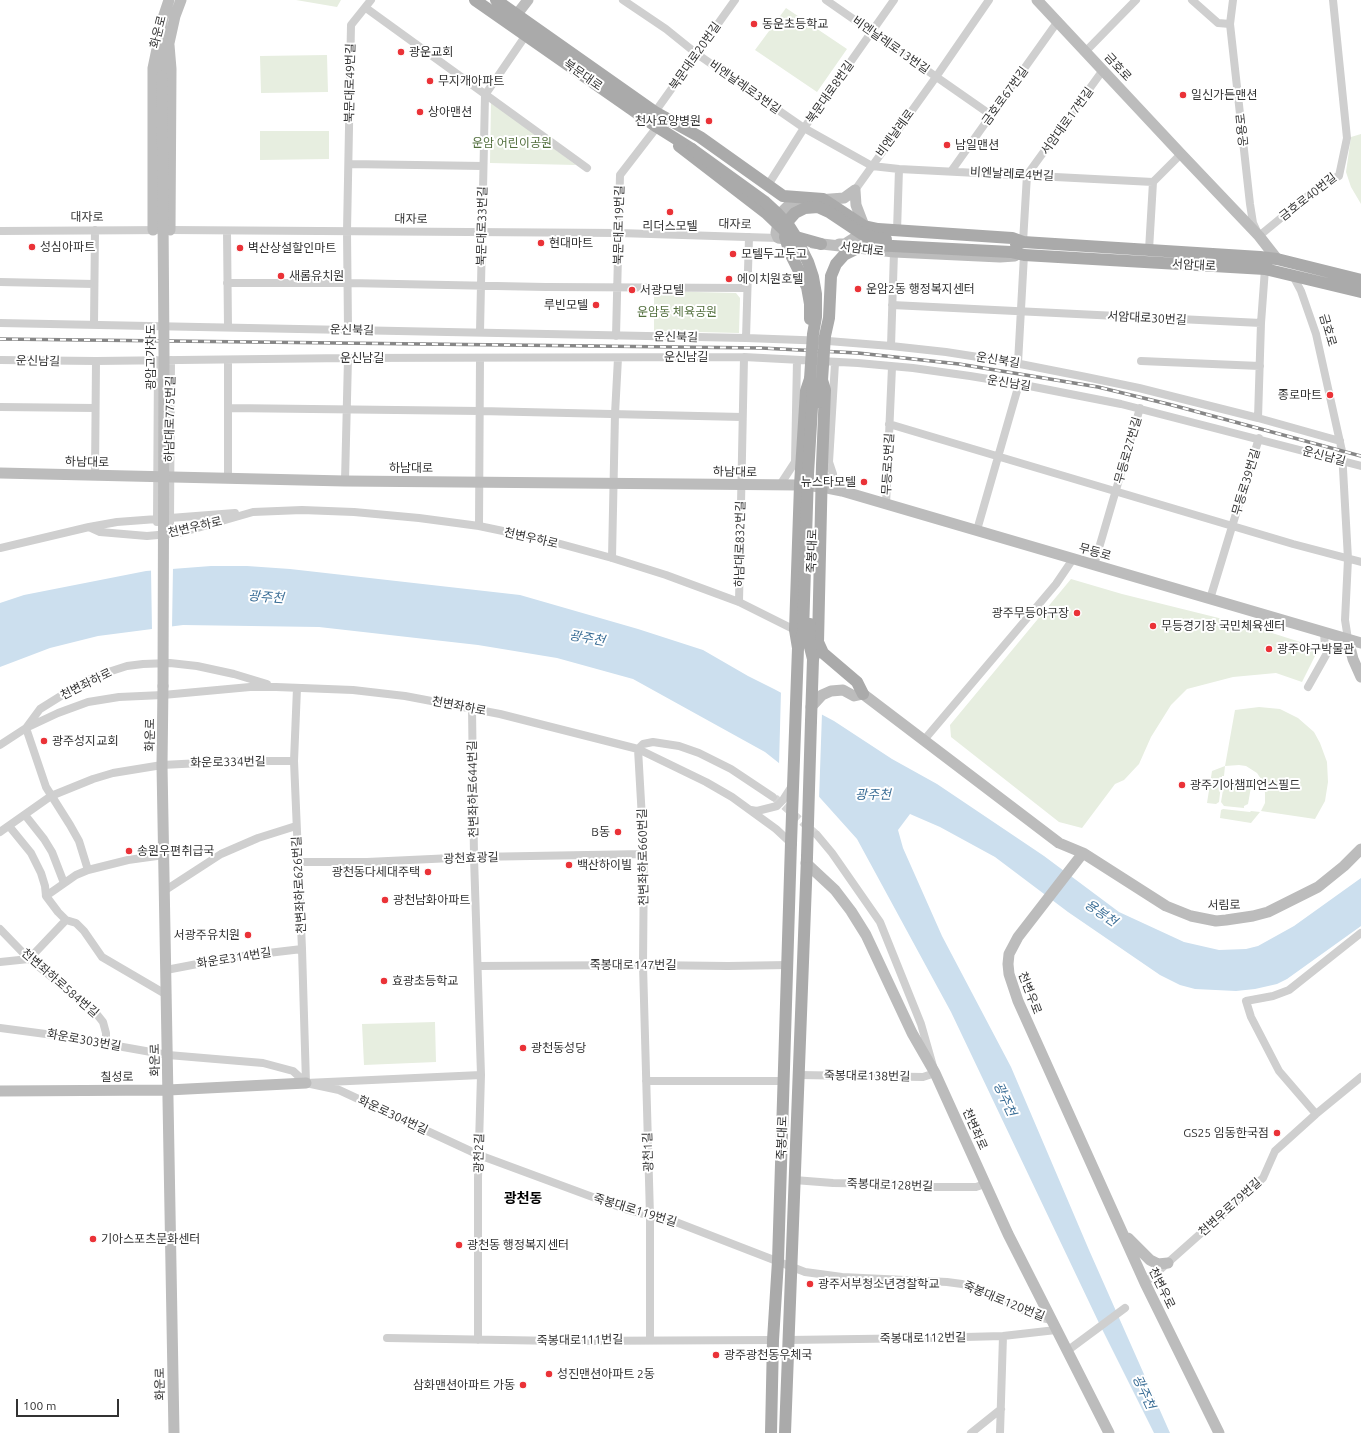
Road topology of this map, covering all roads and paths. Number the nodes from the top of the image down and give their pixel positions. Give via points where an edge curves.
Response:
1 (181, 0) edge
2 (371, 0) edge
3 (474, 0) edge
4 (496, 0) edge
5 (528, 0) edge
6 (623, 0) edge
7 (735, 0) edge
8 (826, 0) edge
9 (894, 0) edge
10 (989, 0) edge
11 (1037, 0) edge
12 (1136, 0) edge
13 (1192, 0) edge
14 (1233, 0) edge
15 (1333, 0) edge
16 (168, 1) edge
17 (366, 8) junction
18 (516, 14) junction
19 (1058, 21) junction
20 (509, 24) junction
21 (1230, 24) junction
22 (872, 31) junction
23 (526, 35) junction
24 (163, 45) junction
25 (1086, 51) junction
26 (697, 54) junction
27 (1103, 70) junction
28 (162, 73) joint
29 (936, 77) junction
30 (485, 95) junction
31 (655, 112) junction
32 (991, 115) junction
33 (657, 127) junction
34 (804, 128) junction
35 (694, 146) junction
36 (1181, 154) junction
37 (349, 164) junction
38 (483, 166) junction
39 (872, 166) junction
40 (587, 168) dead end
41 (899, 169) junction
42 (952, 170) junction
43 (1027, 175) junction
44 (1153, 182) junction
45 (768, 185) junction
46 (855, 190) junction
47 (823, 199) junction
48 (777, 225) junction
49 (864, 226) junction
50 (95, 230) junction
51 (153, 230) junction
52 (170, 230) junction
53 (0, 231) edge
54 (347, 231) junction
55 (897, 231) junction
56 (227, 232) junction
57 (482, 233) junction
58 (619, 234) junction
59 (1259, 236) junction
60 (749, 237) junction
61 (778, 238) junction
62 (1023, 242) junction
63 (821, 244) junction
64 (1011, 248) junction
65 (1149, 250) junction
66 (894, 252) junction
67 (1024, 255) junction
68 (1276, 259) junction
69 (1265, 270) junction
70 (1293, 275) junction
71 (1361, 280) edge
72 (0, 282) edge
73 (228, 283) junction
74 (348, 283) junction
75 (94, 284) junction
76 (481, 286) junction
77 (618, 288) junction
78 (747, 288) junction
79 (1361, 292) edge
80 (892, 305) junction
81 (1021, 311) junction
82 (0, 323) edge
83 (1261, 323) junction
84 (94, 325) junction
85 (228, 328) junction
86 (348, 329) junction
87 (480, 332) junction
88 (819, 335) junction
89 (616, 336) junction
90 (746, 338) junction
91 (891, 346) junction
92 (744, 357) junction
93 (348, 358) junction
94 (480, 358) junction
95 (618, 358) junction
96 (0, 360) edge
97 (171, 360) junction
98 (228, 360) junction
99 (797, 360) junction
100 (96, 361) junction
101 (158, 361) junction
102 (1141, 361) dead end
103 (835, 363) junction
104 (1018, 363) junction
105 (1260, 366) junction
106 (892, 367) junction
107 (816, 380) junction
108 (1019, 384) junction
109 (0, 407) edge
110 (95, 408) junction
111 (228, 408) junction
112 (1140, 408) junction
113 (347, 409) junction
114 (480, 411) junction
115 (615, 414) junction
116 (742, 417) junction
117 (1258, 418) junction
118 (889, 424) junction
119 (1259, 438) junction
120 (1340, 441) junction
121 (998, 456) junction
122 (1343, 461) junction
123 (1361, 466) edge
124 (0, 473) edge
125 (95, 475) junction
126 (157, 477) junction
127 (170, 477) junction
128 (228, 479) junction
129 (345, 481) junction
130 (478, 482) junction
131 (613, 483) junction
132 (741, 485) junction
133 (780, 485) junction
134 (800, 485) junction
135 (822, 487) junction
136 (1116, 491) junction
137 (886, 504) junction
138 (1181, 510) joint
139 (253, 512) junction
140 (157, 521) junction
141 (170, 521) junction
142 (479, 526) junction
143 (1232, 526) junction
144 (89, 527) junction
145 (976, 530) junction
146 (0, 548) edge
147 (612, 558) junction
148 (1073, 559) junction
149 (1348, 559) junction
150 (1361, 562) edge
151 (1094, 565) junction
152 (1210, 599) junction
153 (739, 602) junction
154 (795, 630) junction
155 (1324, 632) junction
156 (163, 638) junction
157 (1348, 639) junction
158 (818, 642) junction
159 (1361, 643) edge
160 (798, 648) junction
161 (813, 659) junction
162 (1361, 677) edge
163 (276, 687) junction
164 (1308, 687) dead end
165 (297, 688) junction
166 (163, 690) junction
167 (863, 694) junction
168 (811, 707) junction
169 (472, 708) junction
170 (26, 728) junction
171 (924, 740) junction
172 (0, 745) edge
173 (638, 749) junction
174 (294, 761) junction
175 (162, 765) junction
176 (792, 786) junction
177 (51, 796) junction
178 (773, 796) tunnel mouth
179 (750, 809) junction
180 (25, 815) junction
181 (9, 826) junction
182 (296, 826) junction
183 (0, 832) edge
184 (817, 835) tunnel mouth
185 (791, 843) junction
186 (1361, 849) edge
187 (1084, 853) junction
188 (644, 854) junction
189 (164, 855) junction
190 (474, 857) junction
191 (806, 860) junction
192 (298, 862) junction
193 (88, 870) junction
194 (64, 883) junction
195 (164, 891) junction
196 (46, 896) junction
197 (66, 920) junction
198 (0, 929) edge
199 (1361, 933) edge
200 (302, 949) junction
201 (29, 959) junction
202 (0, 962) edge
203 (643, 965) junction
204 (788, 965) junction
205 (478, 966) junction
206 (166, 970) junction
207 (167, 995) junction
208 (0, 1028) edge
209 (106, 1044) junction
210 (168, 1054) junction
211 (935, 1073) junction
212 (481, 1075) junction
213 (799, 1075) junction
214 (1361, 1077) edge
215 (784, 1080) junction
216 (646, 1081) junction
217 (306, 1083) junction
218 (168, 1090) junction
219 (0, 1091) edge
220 (1316, 1114) junction
221 (478, 1154) junction
222 (794, 1180) junction
223 (985, 1184) junction
224 (650, 1216) junction
225 (1122, 1231) junction
226 (778, 1261) junction
227 (1168, 1263) junction
228 (791, 1267) junction
229 (1145, 1283) junction
230 (1125, 1308) dead end
231 (1051, 1320) junction
232 (1056, 1330) junction
233 (1003, 1336) junction
234 (387, 1338) dead end
235 (478, 1340) junction
236 (650, 1340) junction
237 (773, 1340) junction
238 (789, 1340) junction
239 (1067, 1351) junction
240 (1001, 1409) junction
241 (1102, 1419) junction
242 (174, 1433) edge
243 (771, 1433) edge
244 (785, 1433) edge
245 (971, 1433) edge
246 (1000, 1433) edge
247 (1109, 1433) edge
248 (1116, 1433) edge
249 (1219, 1433) edge

1 - 24 street, 화운로
2 - 17 street, 북문대로49번길
3 - 20 main road, 북문대로
4 - 18 main road, 북문대로
5 - 18 street
6 - 26 street, 비엔날레로3번길
7 - 26 street, 북문대로20번길
8 - 22 street, 비엔날레로13번길
9 - 22 street, 북문대로8번길
10 - 29 street, 비엔날레로
11 - 19 street, 금호로
12 - 25 street, 금호로
13 - 21 street via 1218,23
14 - 21 street, 운용로
15 - 59 street, 금호로40번길 via 1347,138 1339,176 1309,195
16 - 24 street, 화운로 via 163,18
17 - 30 street
17 - 37 street, 북문대로49번길 via 351,25
18 - 20 street
18 - 31 main road, 북문대로
19 - 25 street, 금호로
19 - 32 street, 금호로67번길
20 - 23 main road, 북문대로
21 - 59 street, 운용로 via 1250,204 1253,223
22 - 29 street, 비엔날레로13번길
22 - 34 street, 북문대로8번길
23 - 30 street
23 - 33 main road, 북문대로
24 - 28 street, 화운로
24 - 51 street via 153,68
24 - 52 street via 171,69
25 - 27 street, 금호로
26 - 31 street, 북문대로20번길
26 - 34 street, 비엔날레로3번길
27 - 36 street, 금호로
27 - 43 street, 서암대로17번길
28 - 156 street, 광암고가차도, bridge
29 - 32 street
29 - 39 street, 비엔날레로
30 - 38 street, 북문대로33번길
30 - 40 street
31 - 35 main road, 북문대로
31 - 45 main road via 700,137
32 - 42 street, 금호로67번길
33 - 35 main road, 북문대로
33 - 48 main road via 687,154 766,213
33 - 58 street, 북문대로19번길 via 620,175
34 - 39 street, 비엔날레로3번길
34 - 45 street, 북문대로8번길
35 - 88 main road, bridge via 764,201 794,234 813,277
36 - 44 street
36 - 59 street, 금호로
37 - 38 street
37 - 54 street, 북문대로49번길
38 - 57 street, 북문대로33번길
39 - 41 street, 비엔날레로4번길
39 - 46 street, 비엔날레로
41 - 42 street, 비엔날레로4번길
41 - 55 street
42 - 43 street, 비엔날레로4번길
43 - 44 street, 비엔날레로4번길
43 - 62 street
44 - 65 street
45 - 47 main road via 783,196
46 - 47 street via 844,198
46 - 49 street via 856,205
47 - 48 street via 788,206 780,214
47 - 49 main road
48 - 61 street
48 - 63 main road via 789,235
49 - 55 main road
49 - 63 street via 856,237 845,244
50 - 51 street, 대자로
50 - 53 street, 대자로
50 - 75 street
51 - 52 street, 대자로
52 - 56 street, 대자로
54 - 56 street, 대자로
54 - 57 street, 대자로
54 - 74 street, 북문대로49번길
55 - 62 main road via 1012,238
56 - 73 street
57 - 58 street, 대자로
57 - 76 street, 북문대로33번길
58 - 60 street, 대자로
58 - 77 street, 북문대로19번길
59 - 68 street, 금호로
60 - 61 street, 대자로
60 - 78 street
61 - 63 street, 대자로
62 - 64 main road, 서암대로
62 - 65 main road, 서암대로
63 - 66 street, 서암대로
64 - 67 main road, 서암대로
64 - 88 main road, bridge via 873,245 852,250 836,264 831,276 829,318
64 - 88 main road, bridge via 875,238 862,234 818,207 804,208 788,221 785,237 807,287
65 - 68 main road, 서암대로
66 - 67 street, 서암대로 via 1000,258
66 - 80 street
67 - 69 main road, 서암대로
67 - 81 street
68 - 70 street, 금호로
68 - 71 main road, 서암대로
69 - 70 main road, 서암대로
69 - 83 street
70 - 79 main road, 서암대로
70 - 120 street, 금호로 via 1316,334
72 - 75 street
73 - 74 street
73 - 85 street
74 - 76 street
74 - 86 street, 북문대로49번길
75 - 84 street
76 - 77 street
76 - 87 street, 북문대로33번길
77 - 78 street
77 - 89 street, 북문대로19번길
78 - 90 street
80 - 81 street, 서암대로30번길
80 - 91 street
81 - 83 street, 서암대로30번길
81 - 104 street
82 - 84 street, 운신북길
83 - 105 street
84 - 85 street, 운신북길
85 - 86 street, 운신북길
86 - 87 street, 운신북길
87 - 89 street, 운신북길
88 - 107 main road, bridge
89 - 90 street, 운신북길
90 - 91 street, 운신북길
91 - 104 street, 운신북길
92 - 95 street, 운신남길
92 - 99 street, 운신남길
92 - 116 street, 하남대로832번길
93 - 94 street, 운신남길
93 - 98 street, 운신남길
93 - 113 street
94 - 95 street, 운신남길
94 - 114 street
95 - 115 street
96 - 100 street, 운신남길
97 - 98 street, 운신남길
97 - 101 street, 운신남길
97 - 127 street, 하남대로775번길
98 - 111 street
99 - 103 street, 운신남길
99 - 133 street via 795,462
100 - 101 street, 운신남길
100 - 110 street
101 - 126 street, 하남대로775번길
102 - 105 street
103 - 106 street, 운신남길
103 - 135 street via 829,462 833,474
104 - 117 street, 운신북길 via 1139,388
105 - 117 street
106 - 108 street, 운신남길
106 - 118 street, 무등로5번길
107 - 134 main road via 806,391
107 - 135 main road via 825,390
107 - 160 main road, 죽봉대로, bridge via 813,391 808,474 803,632
107 - 161 main road, 죽봉대로, bridge via 819,391 809,643
108 - 112 street, 운신남길
108 - 121 street
109 - 110 street
110 - 125 street
111 - 113 street
111 - 128 street
112 - 119 street, 운신남길
112 - 136 street, 무등로27번길
113 - 114 street
113 - 129 street
114 - 115 street
114 - 130 street
115 - 116 street
115 - 131 street
116 - 132 street, 하남대로832번길
117 - 120 street, 운신북길
118 - 121 street, 무등로5번길
118 - 137 street, 무등로5번길
119 - 122 street, 운신남길
119 - 143 street, 무등로39번길
120 - 122 street, 금호로
121 - 136 street, 무등로27번길
121 - 145 street
122 - 123 street, 운신남길
122 - 149 street, 금호로
124 - 125 street, 하남대로
125 - 126 street, 하남대로
126 - 127 street, 하남대로
126 - 140 street
127 - 128 street, 하남대로
127 - 141 street
128 - 129 street, 하남대로
129 - 130 street, 하남대로
130 - 131 street, 하남대로
130 - 142 street
131 - 132 street, 하남대로
131 - 147 street
132 - 133 street, 하남대로
132 - 153 street, 하남대로832번길
133 - 134 street, 하남대로
134 - 135 street, 하남대로
134 - 154 main road
135 - 137 street, 무등로
135 - 158 main road
136 - 138 street, 무등로27번길
136 - 151 street, 무등로27번길
137 - 145 street, 무등로
138 - 143 street, 무등로39번길
139 - 141 street, 천변우하로
139 - 142 street, 천변우하로 via 354,512
139 - 144 street, 천변우하로 via 180,532 147,536 100,532
140 - 144 street, 천변우하로 via 117,522
140 - 156 street, bridge via 156,605
141 - 156 street, bridge via 170,601
142 - 147 street, 천변우하로 via 546,540
143 - 149 street, 무등로39번길
143 - 152 street, 무등로39번길
144 - 146 street, 천변우하로
145 - 148 street, 무등로
147 - 153 street, 천변우하로
148 - 151 street, 무등로
148 - 171 street via 1056,584
149 - 150 street
149 - 157 street, 금호로 via 1345,620
151 - 152 street, 무등로
152 - 155 street, 무등로
153 - 154 street, 천변우하로
154 - 160 main road
155 - 157 street, 무등로
155 - 164 street via 1327,652
156 - 166 street, 화운로, bridge
157 - 159 street, 무등로
157 - 162 street
158 - 161 main road
158 - 167 main road via 823,653 857,682
160 - 176 main road, 죽봉대로, bridge
161 - 168 main road, 죽봉대로
163 - 165 street, 천변좌하로
163 - 166 street, 천변좌하로
163 - 170 street, 천변좌하로 via 197,666 170,663 131,666 106,672 80,684 40,709
165 - 169 street, 천변좌하로 via 353,690
165 - 174 street, 천변좌하로626번길
166 - 170 street, 천변좌하로 via 88,702
166 - 175 street, 화운로
167 - 168 street via 854,696 843,690 831,691
167 - 171 street
168 - 191 main road, 죽봉대로, bridge
169 - 173 street, 천변좌하로
169 - 190 street, 천변좌하로644번길
170 - 172 street, 천변좌하로
170 - 177 street
171 - 187 street via 1059,844
173 - 178 street via 643,744 653,742 679,746 731,769
173 - 179 street, 천변좌하로 via 706,782
173 - 188 street, 천변좌하로660번길
174 - 175 street, 화운로334번길
174 - 182 street, 천변좌하로626번길
175 - 177 street, 화운로334번길 via 113,773
175 - 189 street, 화운로
176 - 179 street via 777,806 757,811
176 - 185 main road, 죽봉대로, bridge
177 - 180 street, 화운로334번길
177 - 193 street via 79,841
179 - 185 street, 천변좌하로
180 - 181 street, 화운로334번길
180 - 194 street via 52,852
181 - 183 street, 화운로334번길
181 - 196 street via 37,863
182 - 192 street, 천변좌하로626번길
182 - 195 street via 258,838 221,854
184 - 211 street via 880,922 921,1024
185 - 204 main road, 죽봉대로
186 - 187 street, 서림로 via 1318,886 1283,905 1253,916 1216,920 1190,916 1166,906
187 - 225 street, 천변우로 via 1023,929 1009,954 1008,974 1020,1006
188 - 190 street, 광천효광길
188 - 203 street, 천변좌하로660번길
189 - 193 street via 128,860
189 - 195 street, 화운로
190 - 192 street, 광천효광길
190 - 205 street, 천변좌하로644번길
191 - 211 street, 천변좌로 via 835,890 858,922
191 - 213 main road, 죽봉대로
192 - 200 street, 천변좌하로626번길
193 - 194 street
194 - 196 street
195 - 206 street, 화운로
196 - 197 street
197 - 201 street
197 - 207 street via 76,923 84,931 102,956
198 - 201 street, 천변좌하로584번길
199 - 220 street via 1290,990 1246,1001 1251,1017 1279,1070
200 - 206 street, 화운로314번길 via 234,957
200 - 217 street, 천변좌하로626번길
201 - 202 street
201 - 209 street, 천변좌하로584번길 via 95,1012 104,1022
203 - 204 street, 죽봉대로147번길
203 - 205 street, 죽봉대로147번길
203 - 216 street, 광천1길
204 - 215 main road, 죽봉대로
205 - 212 street, 광천2길
206 - 207 street, 화운로
207 - 210 street, 화운로
208 - 209 street, 화운로303번길
209 - 210 street, 화운로303번길
210 - 217 street, 화운로304번길 via 263,1063 293,1071
210 - 218 street, 화운로
211 - 213 street, 죽봉대로138번길 via 923,1077
211 - 223 street, 천변좌로
212 - 217 street, 화운로304번길
212 - 221 street, 광천2길
213 - 222 main road, 죽봉대로
214 - 220 street, 천변우로79번길
215 - 216 street
215 - 226 main road, 죽봉대로
216 - 224 street, 광천1길
217 - 218 street, 칠성로
217 - 221 street, 화운로304번길 via 339,1090
218 - 219 street, 칠성로
218 - 242 street, 화운로
220 - 227 street, 천변우로79번길 via 1275,1151 1263,1178
221 - 224 street, 죽봉대로119번길 via 625,1210
221 - 235 street, 광천2길
222 - 223 street, 죽봉대로128번길 via 929,1187 976,1187
222 - 228 main road, 죽봉대로
223 - 231 street, 천변좌로
224 - 226 street, 죽봉대로119번길 via 668,1219
224 - 236 street, 광천1길
225 - 227 street via 1150,1260 1158,1264
225 - 229 street, 천변우로
226 - 228 street, 죽봉대로119번길
226 - 237 main road, 죽봉대로
227 - 229 street, 천변우로79번길
228 - 231 street, 죽봉대로120번길 via 826,1276 962,1284 1035,1316
228 - 238 main road, 죽봉대로
229 - 249 street, 천변우로
230 - 239 street
231 - 232 street, 천변좌로
232 - 233 street, 죽봉대로112번길
232 - 239 street, 천변좌로
233 - 238 street, 죽봉대로112번길
233 - 240 street
234 - 235 street, 죽봉대로111번길
235 - 236 street, 죽봉대로111번길
236 - 237 street, 죽봉대로111번길
237 - 243 main road, 죽봉대로
238 - 244 main road, 죽봉대로
239 - 241 street, 천변좌로
240 - 245 street
240 - 246 street
241 - 247 street, 천변좌로
241 - 248 street, 천변좌로

